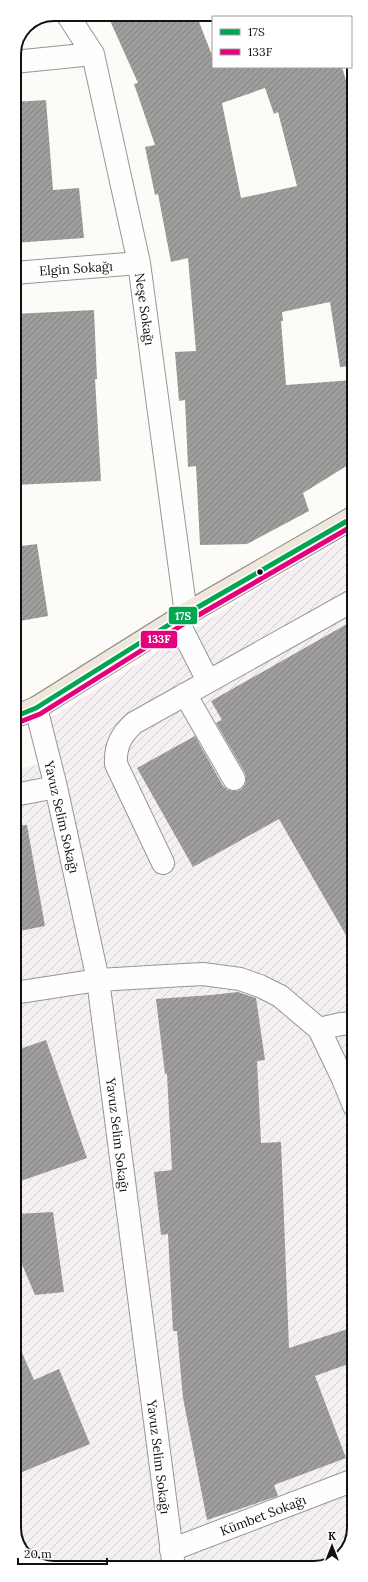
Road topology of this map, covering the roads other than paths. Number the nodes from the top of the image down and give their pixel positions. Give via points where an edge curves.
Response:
1 (72, 21) edge
2 (93, 54) junction
3 (21, 61) edge
4 (139, 263) junction
5 (21, 271) edge
6 (347, 521) edge
7 (347, 604) edge
8 (181, 617) junction
9 (208, 681) junction
10 (185, 694) junction
11 (36, 708) junction
12 (21, 714) edge
13 (234, 779) dead end
14 (56, 787) junction
15 (21, 794) edge
16 (163, 863) dead end
17 (98, 980) junction
18 (21, 992) edge
19 (347, 1024) edge
20 (319, 1029) junction
21 (347, 1087) edge
22 (347, 1483) edge
23 (172, 1558) edge

1 - 2 street, Neşe Sokağı
2 - 3 street
2 - 4 street, Neşe Sokağı
4 - 5 street, Elgin Sokağı
4 - 8 street, Neşe Sokağı
6 - 8 main road
7 - 9 street
8 - 9 street, Neşe Sokağı
8 - 11 main road
9 - 10 street
10 - 13 street
10 - 16 street via 134,723 118,743 116,753 116,764
11 - 12 main road
11 - 14 street, Yavuz Selim Sokağı
14 - 15 street
14 - 17 street, Yavuz Selim Sokağı
17 - 18 street
17 - 20 street via 203,974 240,979 280,996
17 - 23 street, Yavuz Selim Sokağı
19 - 20 street
20 - 21 street
22 - 23 street, Kümbet Sokağı

